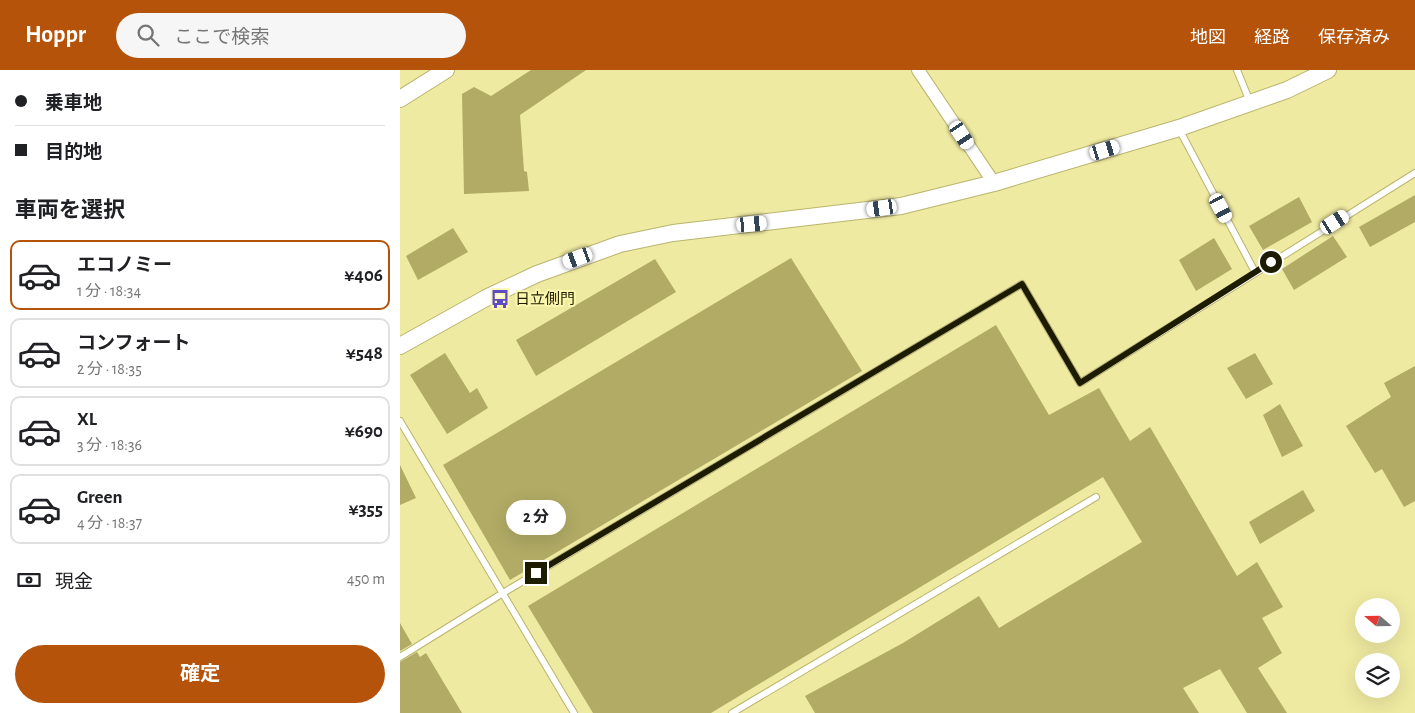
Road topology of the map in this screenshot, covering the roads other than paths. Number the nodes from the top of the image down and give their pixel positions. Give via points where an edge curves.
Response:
1 (446, 70) edge
2 (918, 70) edge
3 (1237, 70) edge
4 (1328, 70) edge
5 (400, 99) edge
6 (1251, 104) junction
7 (1179, 128) junction
8 (1415, 173) edge
9 (994, 183) junction
10 (1254, 272) junction
11 (400, 346) edge
12 (400, 421) edge
13 (1096, 497) dead end
14 (503, 593) junction
15 (400, 657) edge
16 (574, 713) edge
17 (732, 713) edge

1 - 5 street
2 - 9 street
3 - 6 lane
4 - 6 street
6 - 7 street
7 - 9 street
7 - 10 lane
8 - 10 lane
9 - 11 street via 901,206 673,233 620,244 537,274
10 - 14 lane via 1080,383 1022,284
12 - 14 lane
13 - 17 lane
14 - 15 lane
14 - 16 lane

